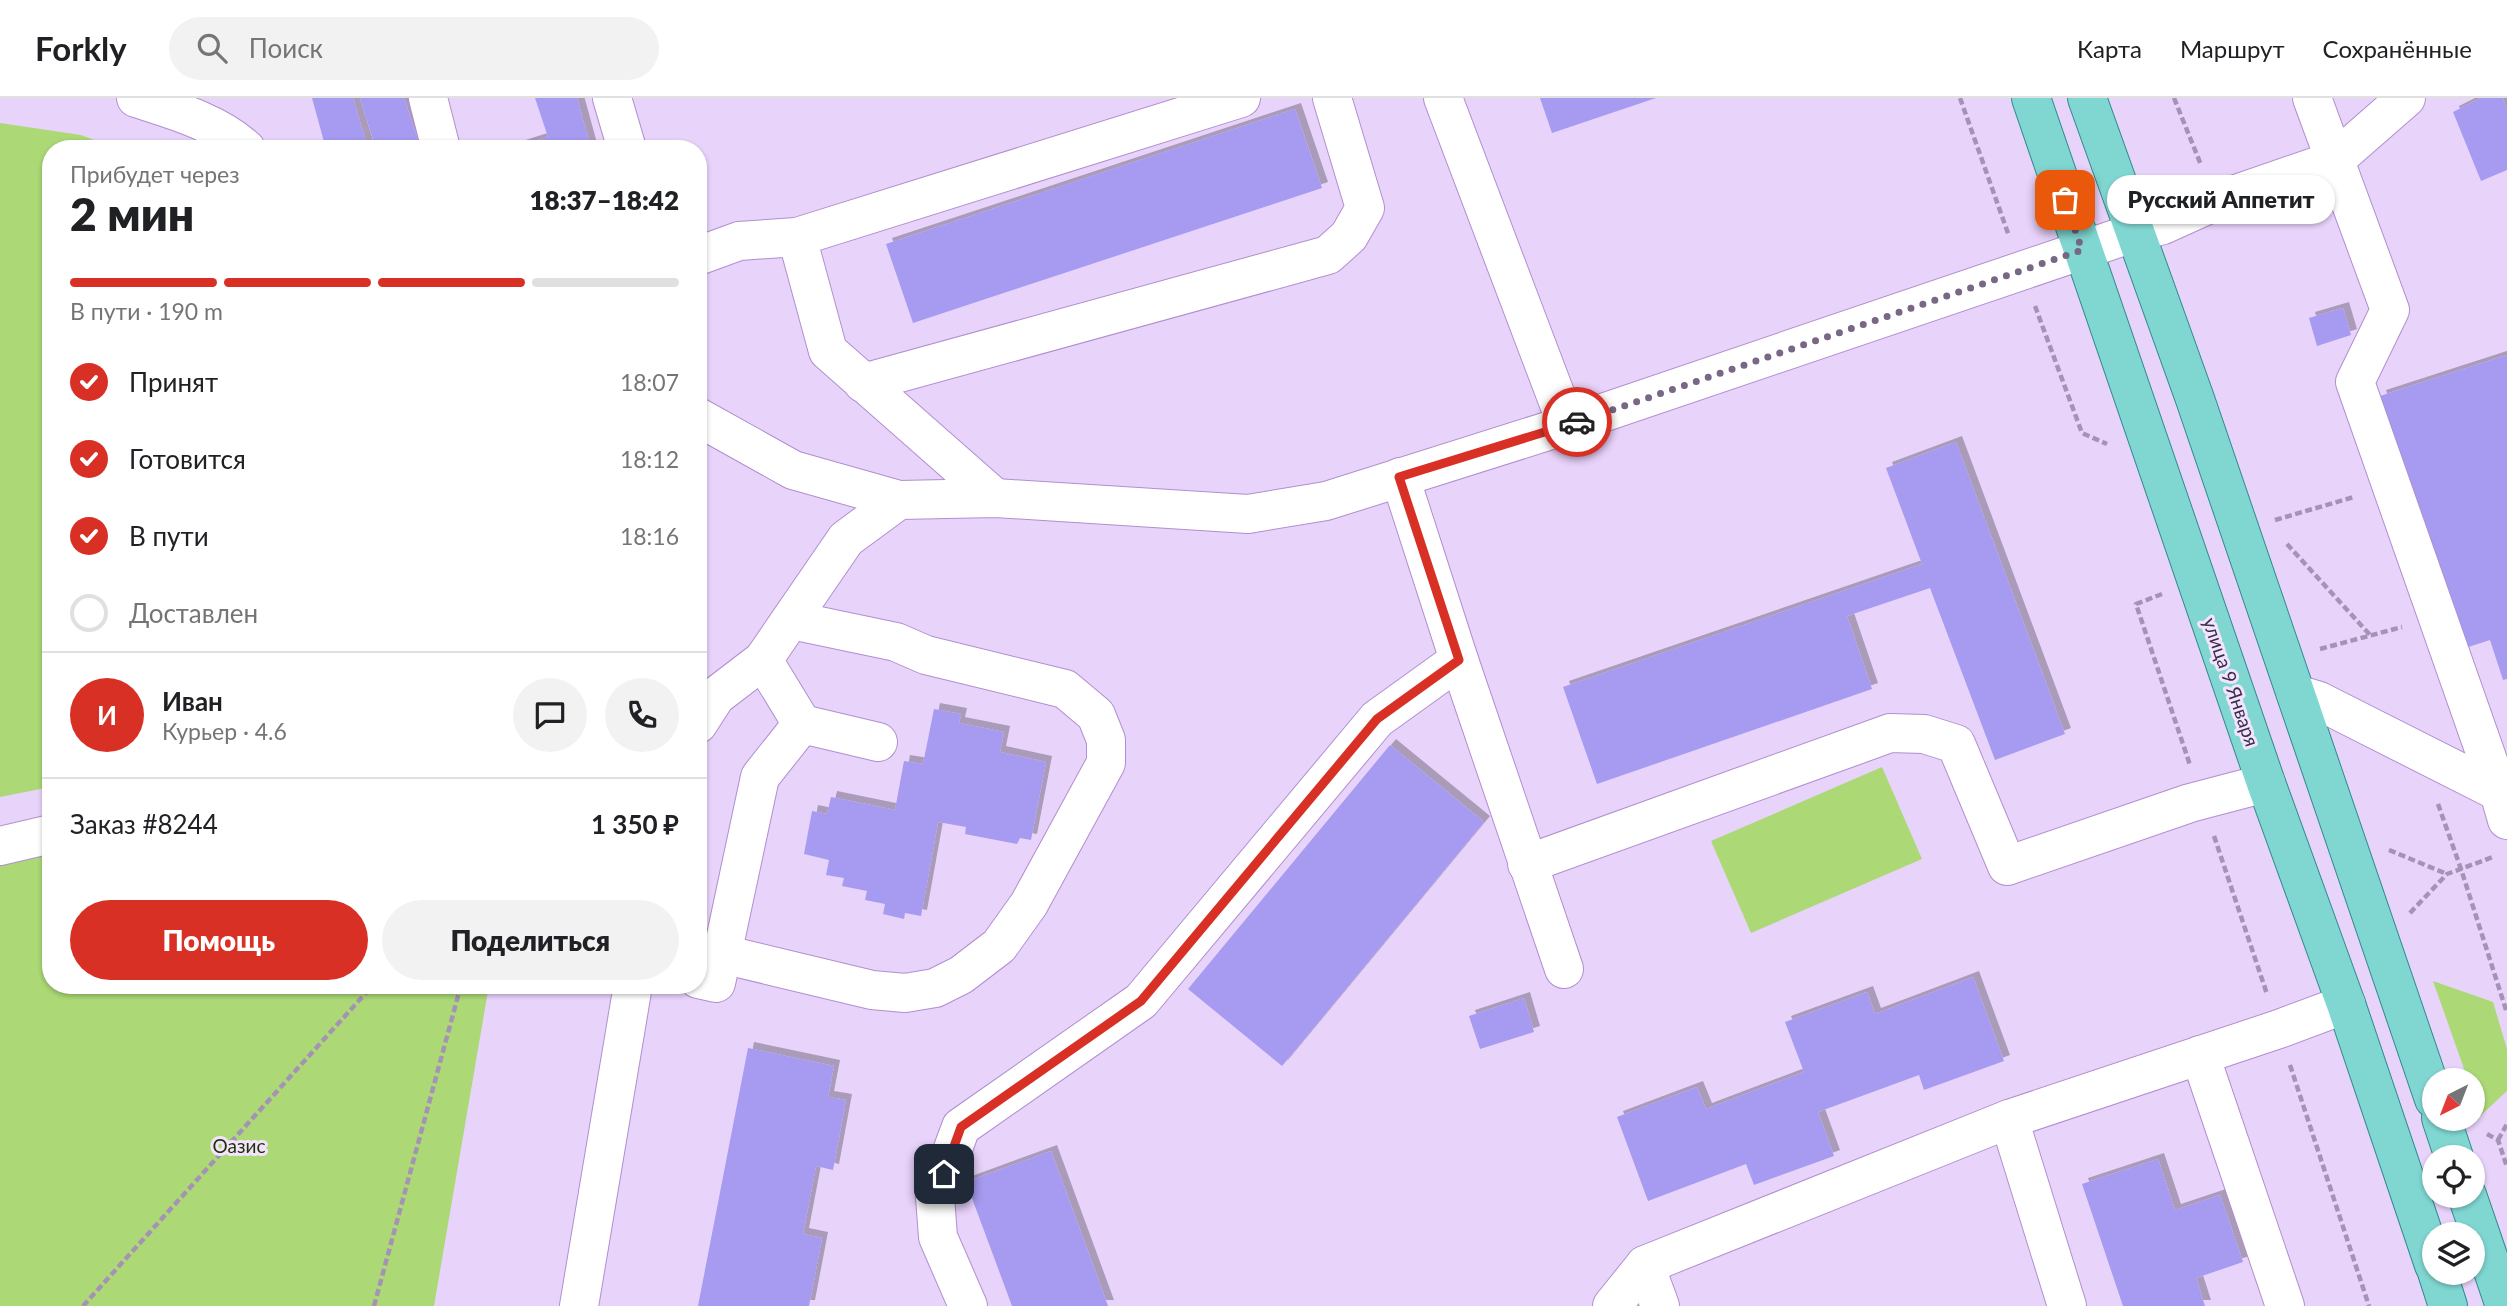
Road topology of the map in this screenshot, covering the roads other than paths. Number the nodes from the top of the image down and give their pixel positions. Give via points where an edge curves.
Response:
1 (136, 98) edge
2 (428, 98) edge
3 (612, 98) edge
4 (1241, 98) edge
5 (1332, 98) edge
6 (1443, 98) edge
7 (2031, 98) edge
8 (2087, 98) edge
9 (2312, 98) edge
10 (2406, 98) edge
11 (237, 140) edge
12 (439, 140) edge
13 (624, 140) edge
14 (2335, 160) junction
15 (2136, 232) junction
16 (797, 237) junction
17 (2082, 250) junction
18 (707, 253) edge
19 (863, 383) junction
20 (707, 422) edge
21 (1567, 425) junction
22 (1399, 477) junction
23 (995, 498) junction
24 (899, 500) junction
25 (790, 620) junction
26 (763, 660) junction
27 (1459, 660) junction
28 (2296, 694) junction
29 (707, 705) edge
30 (802, 724) junction
31 (878, 742) dead end
32 (2266, 783) junction
33 (2504, 801) edge
34 (42, 836) edge
35 (0, 846) edge
36 (1527, 864) junction
37 (710, 967) edge
38 (1564, 969) dead end
39 (631, 994) edge
40 (2346, 1004) junction
41 (2200, 1055) junction
42 (2423, 1068) edge
43 (2009, 1119) junction
44 (2471, 1208) edge
45 (2422, 1229) edge
46 (1645, 1265) junction
47 (2441, 1285) edge
48 (579, 1306) edge
49 (968, 1306) edge
50 (1612, 1306) edge
51 (1660, 1306) edge
52 (2067, 1306) edge
53 (2285, 1306) edge
54 (2448, 1306) edge
55 (2505, 1306) edge

1 - 11 street via 174,110
2 - 12 street
3 - 13 street
4 - 16 street
5 - 19 street via 1365,208 1349,236 1328,255
6 - 21 street
7 - 17 main road, улица 9 Января
8 - 15 main road
9 - 14 street
10 - 14 street
14 - 15 street
14 - 33 street via 2390,310 2355,382
15 - 17 street
15 - 28 main road
16 - 18 street via 739,241
16 - 19 street via 828,351
17 - 21 street
17 - 32 main road, улица 9 Января
19 - 23 street
20 - 24 street via 793,470
21 - 22 street
22 - 23 street via 1326,501 1248,514
22 - 27 street
23 - 24 street
24 - 25 street via 846,539
25 - 26 street
25 - 37 street via 895,642 926,655 1065,689 1096,715 1106,740 1106,763 1029,904 999,946 961,975 934,988 905,993
26 - 29 street
26 - 30 street
27 - 36 street
27 - 49 street via 1377,719 1141,1001 961,1127 935,1198 938,1237
28 - 33 street via 2319,701
28 - 42 main road
30 - 31 street
30 - 37 street via 760,777
32 - 36 street via 2007,866 1956,744 1924,734 1890,733
32 - 40 main road, улица 9 Января
34 - 35 street
36 - 38 street
39 - 48 street
40 - 41 street
40 - 45 main road, улица 9 Января
41 - 43 street
41 - 53 street
43 - 46 street
43 - 52 street
44 - 55 main road
46 - 50 street
46 - 51 street
47 - 54 main road

